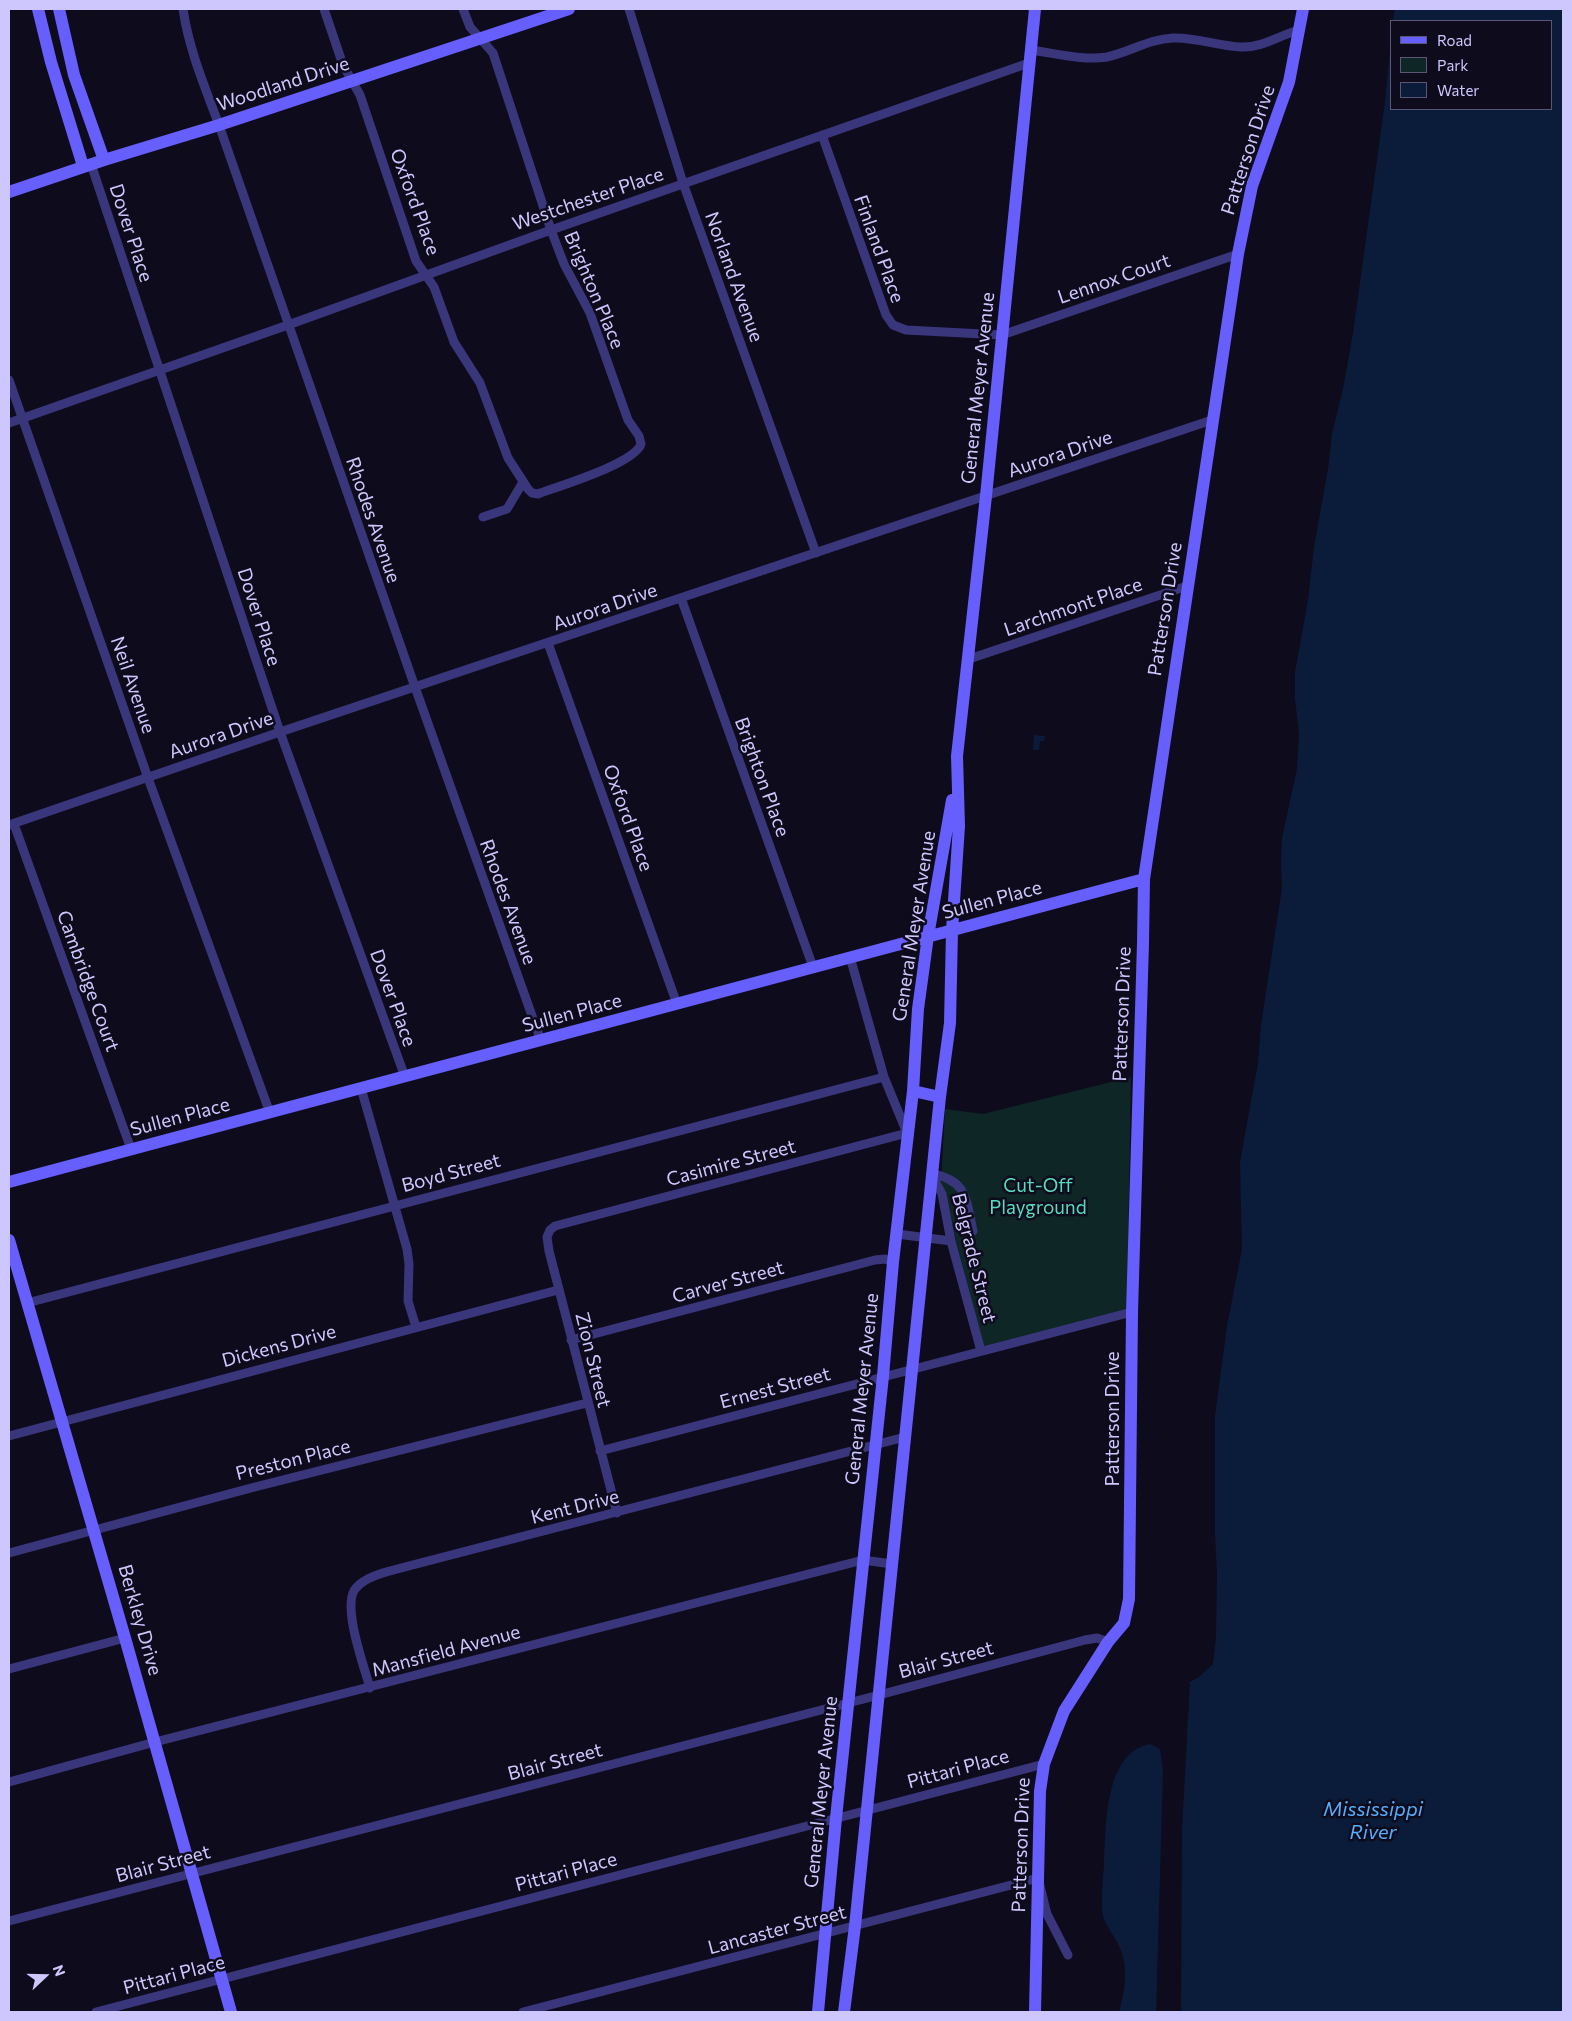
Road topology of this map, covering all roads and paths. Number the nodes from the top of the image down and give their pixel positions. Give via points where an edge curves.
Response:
1 (38, 9) edge
2 (59, 9) edge
3 (183, 9) edge
4 (324, 9) edge
5 (463, 9) edge
6 (569, 9) edge
7 (629, 9) edge
8 (1035, 9) edge
9 (1303, 9) edge
10 (1300, 30) junction
11 (482, 38) junction
12 (1030, 57) junction
13 (352, 81) junction
14 (220, 125) junction
15 (822, 135) junction
16 (104, 160) junction
17 (87, 165) junction
18 (683, 183) junction
19 (9, 192) edge
20 (551, 230) junction
21 (1238, 254) junction
22 (425, 275) junction
23 (288, 325) junction
24 (1002, 336) junction
25 (160, 371) junction
26 (9, 380) edge
27 (22, 418) junction
28 (1212, 420) junction
29 (9, 423) edge
30 (523, 482) junction
31 (986, 496) junction
32 (483, 516) dead end
33 (816, 553) junction
34 (1187, 586) junction
35 (681, 598) junction
36 (548, 643) junction
37 (969, 659) junction
38 (415, 687) junction
39 (280, 732) junction
40 (957, 771) junction
41 (148, 778) junction
42 (11, 825) edge
43 (1144, 878) junction
44 (952, 931) junction
45 (928, 936) junction
46 (850, 957) junction
47 (813, 967) junction
48 (677, 1004) junction
49 (541, 1041) junction
50 (405, 1077) junction
51 (884, 1077) junction
52 (361, 1088) junction
53 (913, 1091) junction
54 (940, 1097) junction
55 (270, 1113) junction
56 (907, 1133) junction
57 (131, 1149) junction
58 (932, 1174) junction
59 (9, 1182) edge
60 (394, 1204) junction
61 (564, 1224) joint
62 (974, 1231) dead end
63 (897, 1234) junction
64 (926, 1239) junction
65 (9, 1240) edge
66 (951, 1241) junction
67 (893, 1262) junction
68 (558, 1290) junction
69 (27, 1303) junction
70 (1132, 1312) junction
71 (416, 1326) junction
72 (571, 1340) junction
73 (981, 1351) junction
74 (912, 1370) junction
75 (883, 1376) junction
76 (587, 1403) junction
77 (62, 1421) junction
78 (9, 1436) edge
79 (905, 1437) junction
80 (874, 1446) junction
81 (600, 1451) junction
82 (617, 1513) junction
83 (94, 1530) junction
84 (9, 1553) edge
85 (863, 1560) junction
86 (892, 1564) junction
87 (125, 1638) junction
88 (1108, 1642) junction
89 (9, 1669) edge
90 (370, 1688) junction
91 (879, 1695) junction
92 (849, 1703) junction
93 (155, 1742) junction
94 (1044, 1764) junction
95 (9, 1782) edge
96 (867, 1810) junction
97 (836, 1818) junction
98 (192, 1873) junction
99 (1038, 1878) junction
100 (9, 1921) edge
101 (856, 1926) junction
102 (826, 1934) junction
103 (1068, 1955) dead end
104 (222, 1979) junction
105 (96, 2012) edge
106 (231, 2012) edge
107 (523, 2012) edge
108 (818, 2012) edge
109 (844, 2012) edge
110 (1035, 2012) edge

1 - 17 street via 51,62
2 - 16 street via 74,75
3 - 14 street, Rhodes Avenue via 193,53
4 - 13 street, Oxford Place
5 - 11 street, Brighton Place via 470,27
6 - 11 street, Woodland Drive
7 - 18 street, Norland Avenue
8 - 12 street, General Meyer Avenue
9 - 10 street, Patterson Drive
10 - 12 street, Westchester Place via 1267,43 1242,47 1175,38 1147,42 1104,57
10 - 21 street, Patterson Drive via 1289,82 1247,205
11 - 13 street, Woodland Drive
11 - 20 street, Brighton Place via 493,53
12 - 15 street, Westchester Place
12 - 24 street, General Meyer Avenue
13 - 14 street, Woodland Drive
13 - 22 street, Oxford Place via 360,95 416,261
14 - 16 street, Woodland Drive
14 - 23 street, Rhodes Avenue
15 - 18 street, Westchester Place
15 - 24 street, Finland Place via 878,296 894,325 906,330
16 - 17 street, Woodland Drive
17 - 19 street, Woodland Drive
17 - 25 street, Dover Place
18 - 20 street, Westchester Place
18 - 33 street, Norland Avenue
20 - 22 street, Westchester Place
20 - 30 street, Brighton Place via 564,264 590,313 628,420 641,444 628,458 538,494 532,493
21 - 24 street, Lennox Court
21 - 28 street, Patterson Drive
22 - 23 street, Westchester Place
22 - 30 street, Oxford Place via 434,287 454,342 480,383 508,458
23 - 25 street, Westchester Place
23 - 38 street, Rhodes Avenue
24 - 31 street, General Meyer Avenue
25 - 27 street, Westchester Place
25 - 39 street, Dover Place
26 - 27 street, Neil Avenue
27 - 29 street, Westchester Place
27 - 41 street, Neil Avenue
28 - 31 street, Aurora Drive
28 - 34 street, Patterson Drive
30 - 32 street via 507,510
31 - 33 street, Aurora Drive
31 - 37 street, General Meyer Avenue
33 - 35 street, Aurora Drive
34 - 37 street, Larchmont Place
34 - 43 street, Patterson Drive
35 - 36 street, Aurora Drive
35 - 47 street, Brighton Place
36 - 38 street, Aurora Drive
36 - 48 street, Oxford Place
37 - 40 street, General Meyer Avenue
38 - 39 street, Aurora Drive
38 - 49 street, Rhodes Avenue
39 - 41 street, Aurora Drive
39 - 50 street, Dover Place
40 - 44 street, General Meyer Avenue via 959,826
40 - 45 street, General Meyer Avenue
41 - 42 street, Aurora Drive
41 - 55 street, Neil Avenue
42 - 57 street, Cambridge Court
43 - 44 street, Sullen Place
43 - 70 street, Patterson Drive
44 - 45 street, Sullen Place
44 - 54 street, General Meyer Avenue via 950,1023
45 - 46 street, Sullen Place
45 - 53 street, General Meyer Avenue via 918,1008
46 - 47 street, Sullen Place
46 - 51 street
47 - 48 street, Sullen Place
48 - 49 street, Sullen Place
49 - 50 street, Sullen Place
50 - 52 street, Sullen Place
51 - 56 street
51 - 60 street, Boyd Street
52 - 55 street, Sullen Place
52 - 60 street
53 - 54 street
53 - 56 street, General Meyer Avenue
54 - 58 street, General Meyer Avenue
55 - 57 street, Sullen Place
56 - 61 street, Casimire Street
56 - 63 street, General Meyer Avenue
57 - 59 street, Sullen Place
58 - 62 street via 952,1179 958,1185 965,1196
58 - 64 street, General Meyer Avenue
58 - 66 street, Belgrade Street via 942,1194
60 - 69 street, Boyd Street
60 - 71 street via 408,1249 408,1301
61 - 68 street, Zion Street via 550,1230 547,1237
63 - 64 street
63 - 67 street, General Meyer Avenue
64 - 66 street
64 - 74 street, General Meyer Avenue
65 - 69 street, Berkley Drive
66 - 73 street, Belgrade Street
67 - 72 street, Carver Street via 875,1260
67 - 75 street, General Meyer Avenue
68 - 71 street, Dickens Drive
68 - 72 street, Zion Street
69 - 77 street, Berkley Drive
70 - 73 street, Ernest Street
70 - 88 street, Patterson Drive via 1131,1583 1124,1623
71 - 77 street, Dickens Drive
72 - 76 street, Zion Street
73 - 74 street, Ernest Street
74 - 75 street, Ernest Street
74 - 79 street, General Meyer Avenue
75 - 80 street, General Meyer Avenue
75 - 81 street, Ernest Street
76 - 81 street, Zion Street
76 - 83 street, Preston Place
77 - 78 street, Dickens Drive
77 - 83 street, Berkley Drive
79 - 80 street, Kent Drive
79 - 86 street, General Meyer Avenue
80 - 82 street, Kent Drive
80 - 85 street, General Meyer Avenue
81 - 82 street, Zion Street
82 - 90 street, Kent Drive via 402,1568 361,1584 350,1600 351,1617
83 - 84 street, Preston Place
83 - 87 street, Berkley Drive
85 - 86 street, Mansfield Avenue
85 - 90 street, Mansfield Avenue
85 - 92 street, General Meyer Avenue
86 - 91 street, General Meyer Avenue
87 - 89 street
87 - 93 street, Berkley Drive
88 - 91 street, Blair Street via 1097,1638 1085,1640
88 - 94 street, Patterson Drive via 1064,1711
90 - 93 street, Mansfield Avenue
91 - 92 street, Blair Street
91 - 96 street, General Meyer Avenue
92 - 97 street, General Meyer Avenue
92 - 98 street, Blair Street
93 - 95 street, Mansfield Avenue
93 - 98 street, Berkley Drive
94 - 96 street, Pittari Place
94 - 99 street, Patterson Drive via 1040,1791
96 - 97 street, Pittari Place
96 - 101 street, General Meyer Avenue
97 - 102 street, General Meyer Avenue
97 - 104 street, Pittari Place
98 - 100 street, Blair Street
98 - 104 street, Berkley Drive
99 - 101 street, Lancaster Street
99 - 103 street via 1047,1914
99 - 110 street, Patterson Drive
101 - 102 street, Lancaster Street
101 - 109 street, General Meyer Avenue
102 - 107 street, Lancaster Street
102 - 108 street, General Meyer Avenue
104 - 105 street, Pittari Place
104 - 106 street, Berkley Drive

